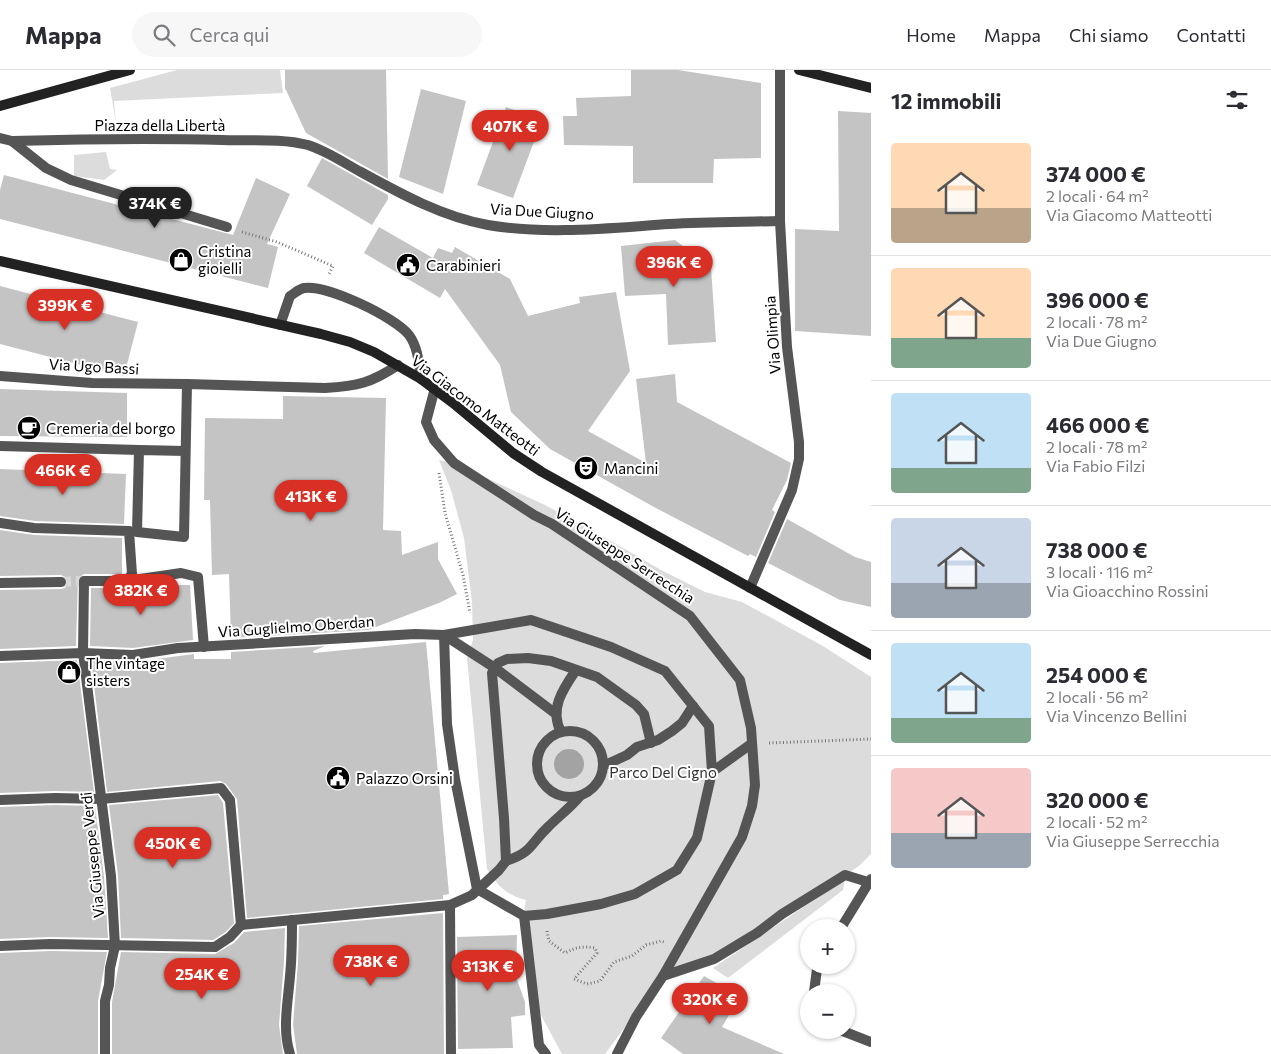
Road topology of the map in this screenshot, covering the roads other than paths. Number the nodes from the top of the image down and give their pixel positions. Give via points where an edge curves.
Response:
1 (130, 70) edge
2 (780, 70) edge
3 (799, 70) edge
4 (871, 88) edge
5 (0, 106) edge
6 (0, 138) edge
7 (12, 141) junction
8 (319, 150) joint
9 (780, 221) junction
10 (227, 227) road end
11 (0, 261) edge
12 (280, 325) junction
13 (398, 365) junction
14 (0, 376) edge
15 (421, 379) junction
16 (187, 384) junction
17 (435, 388) junction
18 (0, 446) edge
19 (139, 450) junction
20 (185, 451) junction
21 (0, 523) edge
22 (127, 581) junction
23 (61, 582) tunnel mouth
24 (0, 583) edge
25 (750, 588) junction
26 (444, 635) junction
27 (204, 647) junction
28 (83, 654) junction
29 (871, 655) edge
30 (0, 656) edge
31 (495, 668) junction
32 (576, 670) junction
33 (693, 706) junction
34 (556, 714) junction
35 (561, 732) junction
36 (651, 743) junction
37 (751, 744) junction
38 (603, 766) junction
39 (712, 772) junction
40 (580, 796) junction
41 (102, 799) junction
42 (0, 800) edge
43 (506, 861) junction
44 (870, 880) edge
45 (474, 893) junction
46 (450, 905) junction
47 (524, 916) junction
48 (847, 919) edge
49 (292, 920) junction
50 (241, 924) junction
51 (0, 946) edge
52 (116, 946) junction
53 (663, 976) junction
54 (855, 1036) edge
55 (871, 1042) edge
56 (105, 1054) edge
57 (290, 1054) edge
58 (451, 1054) edge
59 (546, 1054) edge
60 (617, 1054) edge

1 - 5 main road
2 - 9 street, Via Olimpia
3 - 4 main road
6 - 7 street, Piazza della Libertà
7 - 8 street, Piazza della Libertà via 252,140 293,143
7 - 10 street via 46,168 71,180
8 - 9 street, Via Due Giugno via 443,212 501,227 601,229
9 - 25 street, Via Olimpia via 798,468 792,490
11 - 12 main road, Via Giacomo Matteotti
12 - 13 main road, Via Giacomo Matteotti via 350,342
12 - 15 street via 290,296 304,288 363,304 408,334 416,349
13 - 15 main road, Via Giacomo Matteotti
13 - 16 street, Via Ugo Bassi via 373,380 325,388
14 - 16 street, Via Ugo Bassi via 92,383
15 - 17 main road, Via Giacomo Matteotti
16 - 20 street
17 - 25 main road, Via Giacomo Matteotti via 527,463
17 - 37 street, Via Giuseppe Serrecchia via 426,422 434,440 454,463 690,616 740,680 751,728
18 - 19 street
19 - 20 street
19 - 20 street via 137,532 184,537
21 - 22 street via 34,528 128,531 132,574
22 - 27 street via 181,573 198,577
22 - 28 street, Via Giuseppe Verdi via 83,581
23 - 24 street
25 - 29 main road, Via Giacomo Matteotti
26 - 27 street, Via Guglielmo Oberdan
26 - 31 street
26 - 33 street, Via Guglielmo Oberdan via 531,620 611,647 664,671
26 - 45 street via 447,724
27 - 28 street, Via Guglielmo Oberdan via 133,655
28 - 30 street, Via Guglielmo Oberdan
28 - 41 street, Via Giuseppe Verdi
31 - 32 street via 507,659 528,658 551,661
31 - 34 street
31 - 43 street via 492,673
32 - 34 street via 561,692
32 - 36 street via 597,678 636,705 644,714
33 - 36 street via 682,723
33 - 39 street, Via Guglielmo Oberdan via 708,726
34 - 35 street
35 - 38 street via 569,730 590,737 598,745
35 - 40 street via 548,738 540,747 536,769 540,780 552,792 568,797
36 - 38 street
37 - 39 street
37 - 53 street, Via Giuseppe Serrecchia via 755,785 742,837
38 - 40 street via 596,785
39 - 47 street via 697,838 677,870 635,894 601,904
40 - 43 street via 531,848
41 - 42 street
41 - 50 street via 221,788 230,800
41 - 52 street, Via Giuseppe Verdi via 112,876
43 - 45 street
44 - 48 street
44 - 53 street via 845,875 714,959
45 - 46 street
45 - 47 street
46 - 49 street
46 - 58 street
47 - 59 street via 539,1045
49 - 50 street
49 - 57 street via 286,1013
50 - 52 street via 215,947
51 - 52 street
52 - 56 street, Via Giuseppe Verdi via 105,1001
53 - 60 street, Via Giuseppe Serrecchia
54 - 55 street

